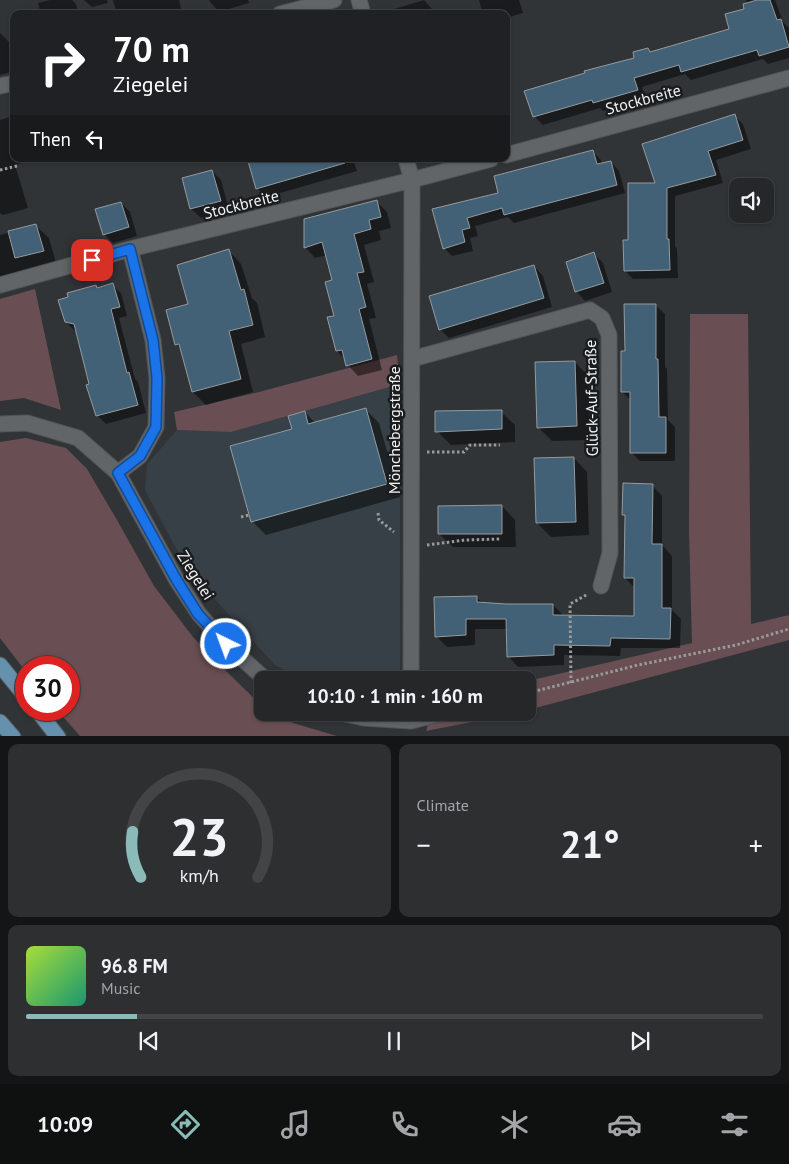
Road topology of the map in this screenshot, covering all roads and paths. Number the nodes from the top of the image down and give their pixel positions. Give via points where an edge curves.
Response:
1 (334, 0) edge
2 (295, 10) edge
3 (789, 78) edge
4 (510, 154) edge
5 (407, 162) edge
6 (481, 162) edge
7 (17, 166) dead end
8 (0, 170) edge
9 (412, 180) junction
10 (130, 249) junction
11 (0, 285) edge
12 (412, 359) junction
13 (0, 424) edge
14 (500, 445) dead end
15 (412, 452) junction
16 (118, 473) junction
17 (249, 516) dead end
18 (241, 518) dead end
19 (501, 539) dead end
20 (412, 546) junction
21 (601, 586) joint
22 (789, 629) edge
23 (0, 665) edge
24 (256, 671) edge
25 (411, 671) edge
26 (15, 683) edge
27 (571, 683) junction
28 (536, 691) edge
29 (46, 721) edge
30 (0, 722) edge
31 (13, 736) edge
32 (58, 736) edge

1 - 2 street
3 - 4 street, Stockbreite
5 - 9 street, Mönchebergstraße
6 - 9 street, Stockbreite
7 - 8 path
9 - 10 street, Stockbreite
9 - 12 street, Mönchebergstraße
10 - 11 street, Stockbreite
10 - 16 street via 153,340 157,378 156,427 140,456
12 - 15 street, Mönchebergstraße
12 - 21 street, Glück-Auf-Straße via 590,310 602,318 609,335 610,553
13 - 16 street, Ziegelei via 27,423 78,438
14 - 15 path via 470,445 464,452
15 - 20 street, Mönchebergstraße
16 - 24 street, Ziegelei via 198,614
17 - 18 path
19 - 20 path
20 - 25 street, Mönchebergstraße
21 - 27 path via 570,604
22 - 27 path via 736,645 638,665
23 - 26 main road
27 - 28 path
29 - 32 main road
30 - 31 main road

